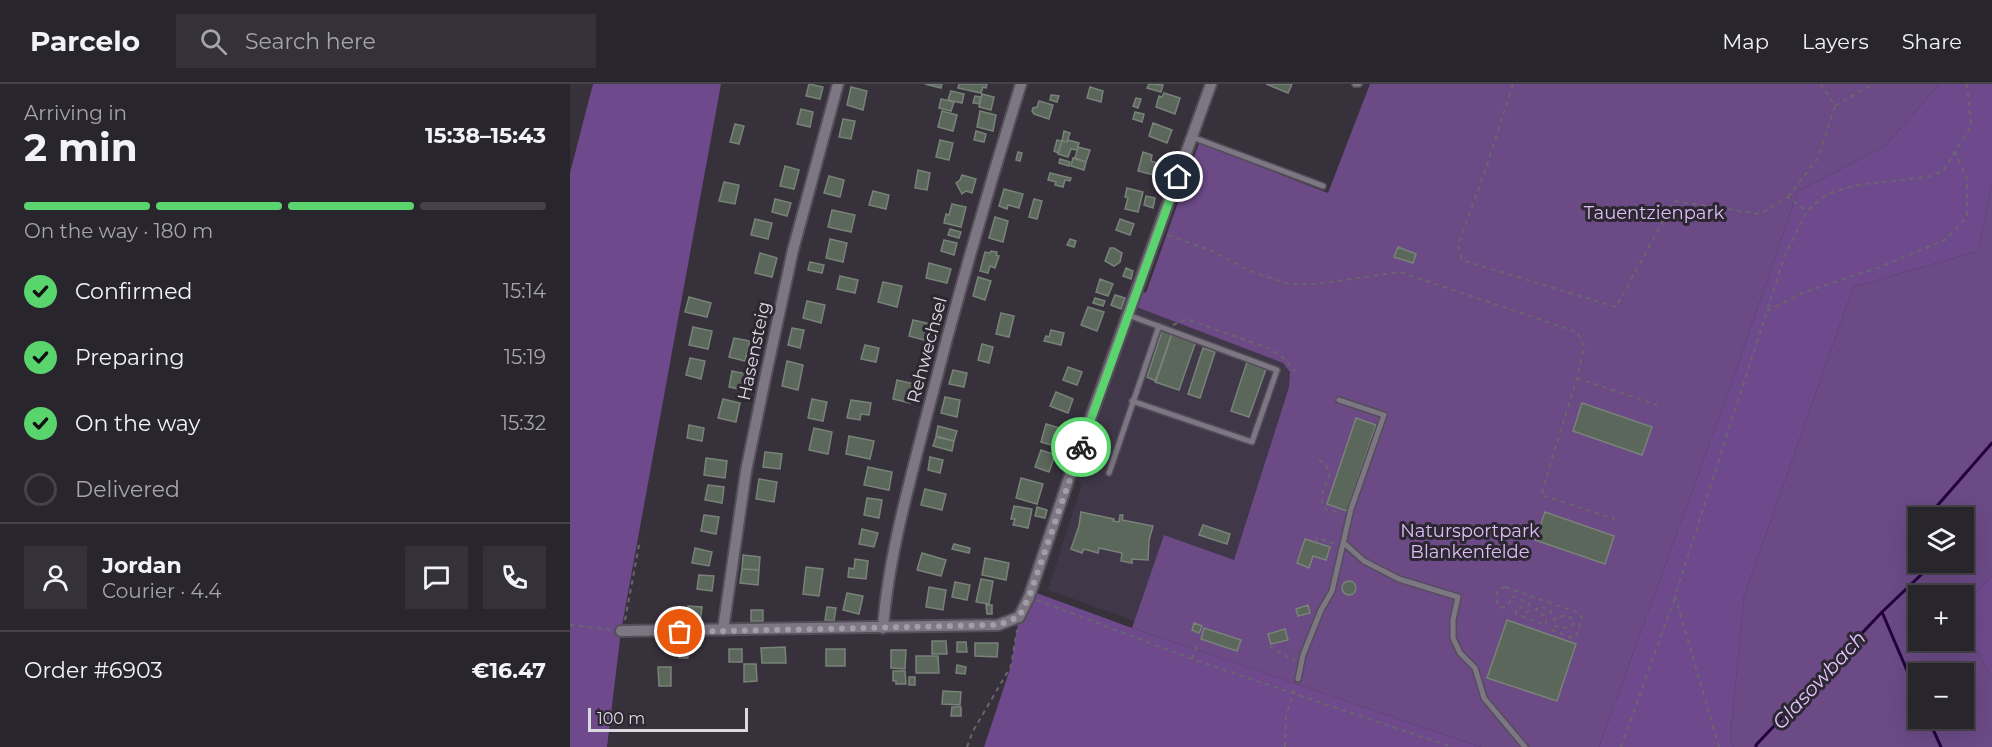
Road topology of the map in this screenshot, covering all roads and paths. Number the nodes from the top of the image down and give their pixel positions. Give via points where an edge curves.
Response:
1 (838, 84) edge
2 (1021, 84) edge
3 (1211, 84) edge
4 (1513, 84) edge
5 (1821, 84) edge
6 (1873, 84) edge
7 (1967, 84) edge
8 (1835, 106) junction
9 (1192, 137) junction
10 (1955, 152) junction
11 (1323, 186) dead end
12 (1788, 197) junction
13 (1807, 211) junction
14 (1158, 231) junction
15 (1767, 311) junction
16 (1128, 315) junction
17 (1159, 326) junction
18 (1171, 326) dead end
19 (1295, 371) dead end
20 (1577, 378) junction
21 (1339, 400) dead end
22 (1132, 401) junction
23 (1657, 405) dead end
24 (1318, 460) dead end
25 (1109, 473) dead end
26 (1350, 513) junction
27 (1615, 519) dead end
28 (640, 540) dead end
29 (1316, 542) dead end
30 (1343, 544) junction
31 (1505, 587) joint
32 (1675, 596) junction
33 (1029, 597) junction
34 (1019, 617) junction
35 (570, 625) edge
36 (883, 628) junction
37 (723, 630) junction
38 (622, 632) junction
39 (1198, 643) dead end
40 (1269, 646) dead end
41 (1303, 655) junction
42 (1192, 658) junction
43 (1298, 679) joint
44 (1294, 693) junction
45 (967, 747) edge
46 (1285, 747) edge
47 (1452, 747) edge
48 (1525, 747) edge
49 (1621, 747) edge
50 (1719, 747) edge

1 - 37 street, Hasensteig via 793,250 765,379 746,471
2 - 36 street, Rehwechsel via 978,222 921,438 885,596
3 - 9 street
4 - 12 path via 1458,245 1462,260 1616,307 1674,201 1760,214
5 - 8 path
6 - 8 path
7 - 10 path via 1971,126
8 - 12 path via 1818,158
9 - 11 lane
9 - 14 street
10 - 13 path via 1944,171 1927,177 1857,185 1827,194
10 - 15 path via 1967,179 1967,217 1945,240 1802,293
12 - 13 path
13 - 15 path via 1785,255
14 - 16 street
14 - 20 path via 1289,284 1317,284 1400,272 1577,332 1584,346
15 - 32 path
16 - 17 lane
16 - 33 street
17 - 22 lane
17 - 22 lane via 1277,370 1252,442
18 - 19 path via 1186,319 1271,349
20 - 23 path
20 - 27 path via 1541,495
21 - 26 lane via 1384,415
22 - 25 lane
24 - 26 path via 1330,472 1322,490 1323,506 1337,513
26 - 30 lane
28 - 38 path
29 - 30 path via 1317,538
30 - 41 lane via 1332,591
30 - 48 lane via 1364,561 1399,579 1458,597 1453,638 1460,653 1475,668 1484,698
31 - 31 path via 1498,590 1498,605 1503,608 1512,596 1529,603 1530,611 1516,609 1516,614 1545,625 1547,618 1536,610 1539,606 1550,610 1554,620 1565,615 1574,619 1574,624 1552,630 1575,637 1582,618 1579,613
32 - 49 path
32 - 50 path
33 - 34 street
33 - 42 path
34 - 36 street via 998,625
34 - 45 path via 1011,666
35 - 38 path
36 - 37 street
37 - 38 street
39 - 42 path
40 - 41 path via 1293,660
41 - 43 lane
42 - 44 path
43 - 44 path
44 - 46 path via 1286,716
44 - 47 path

